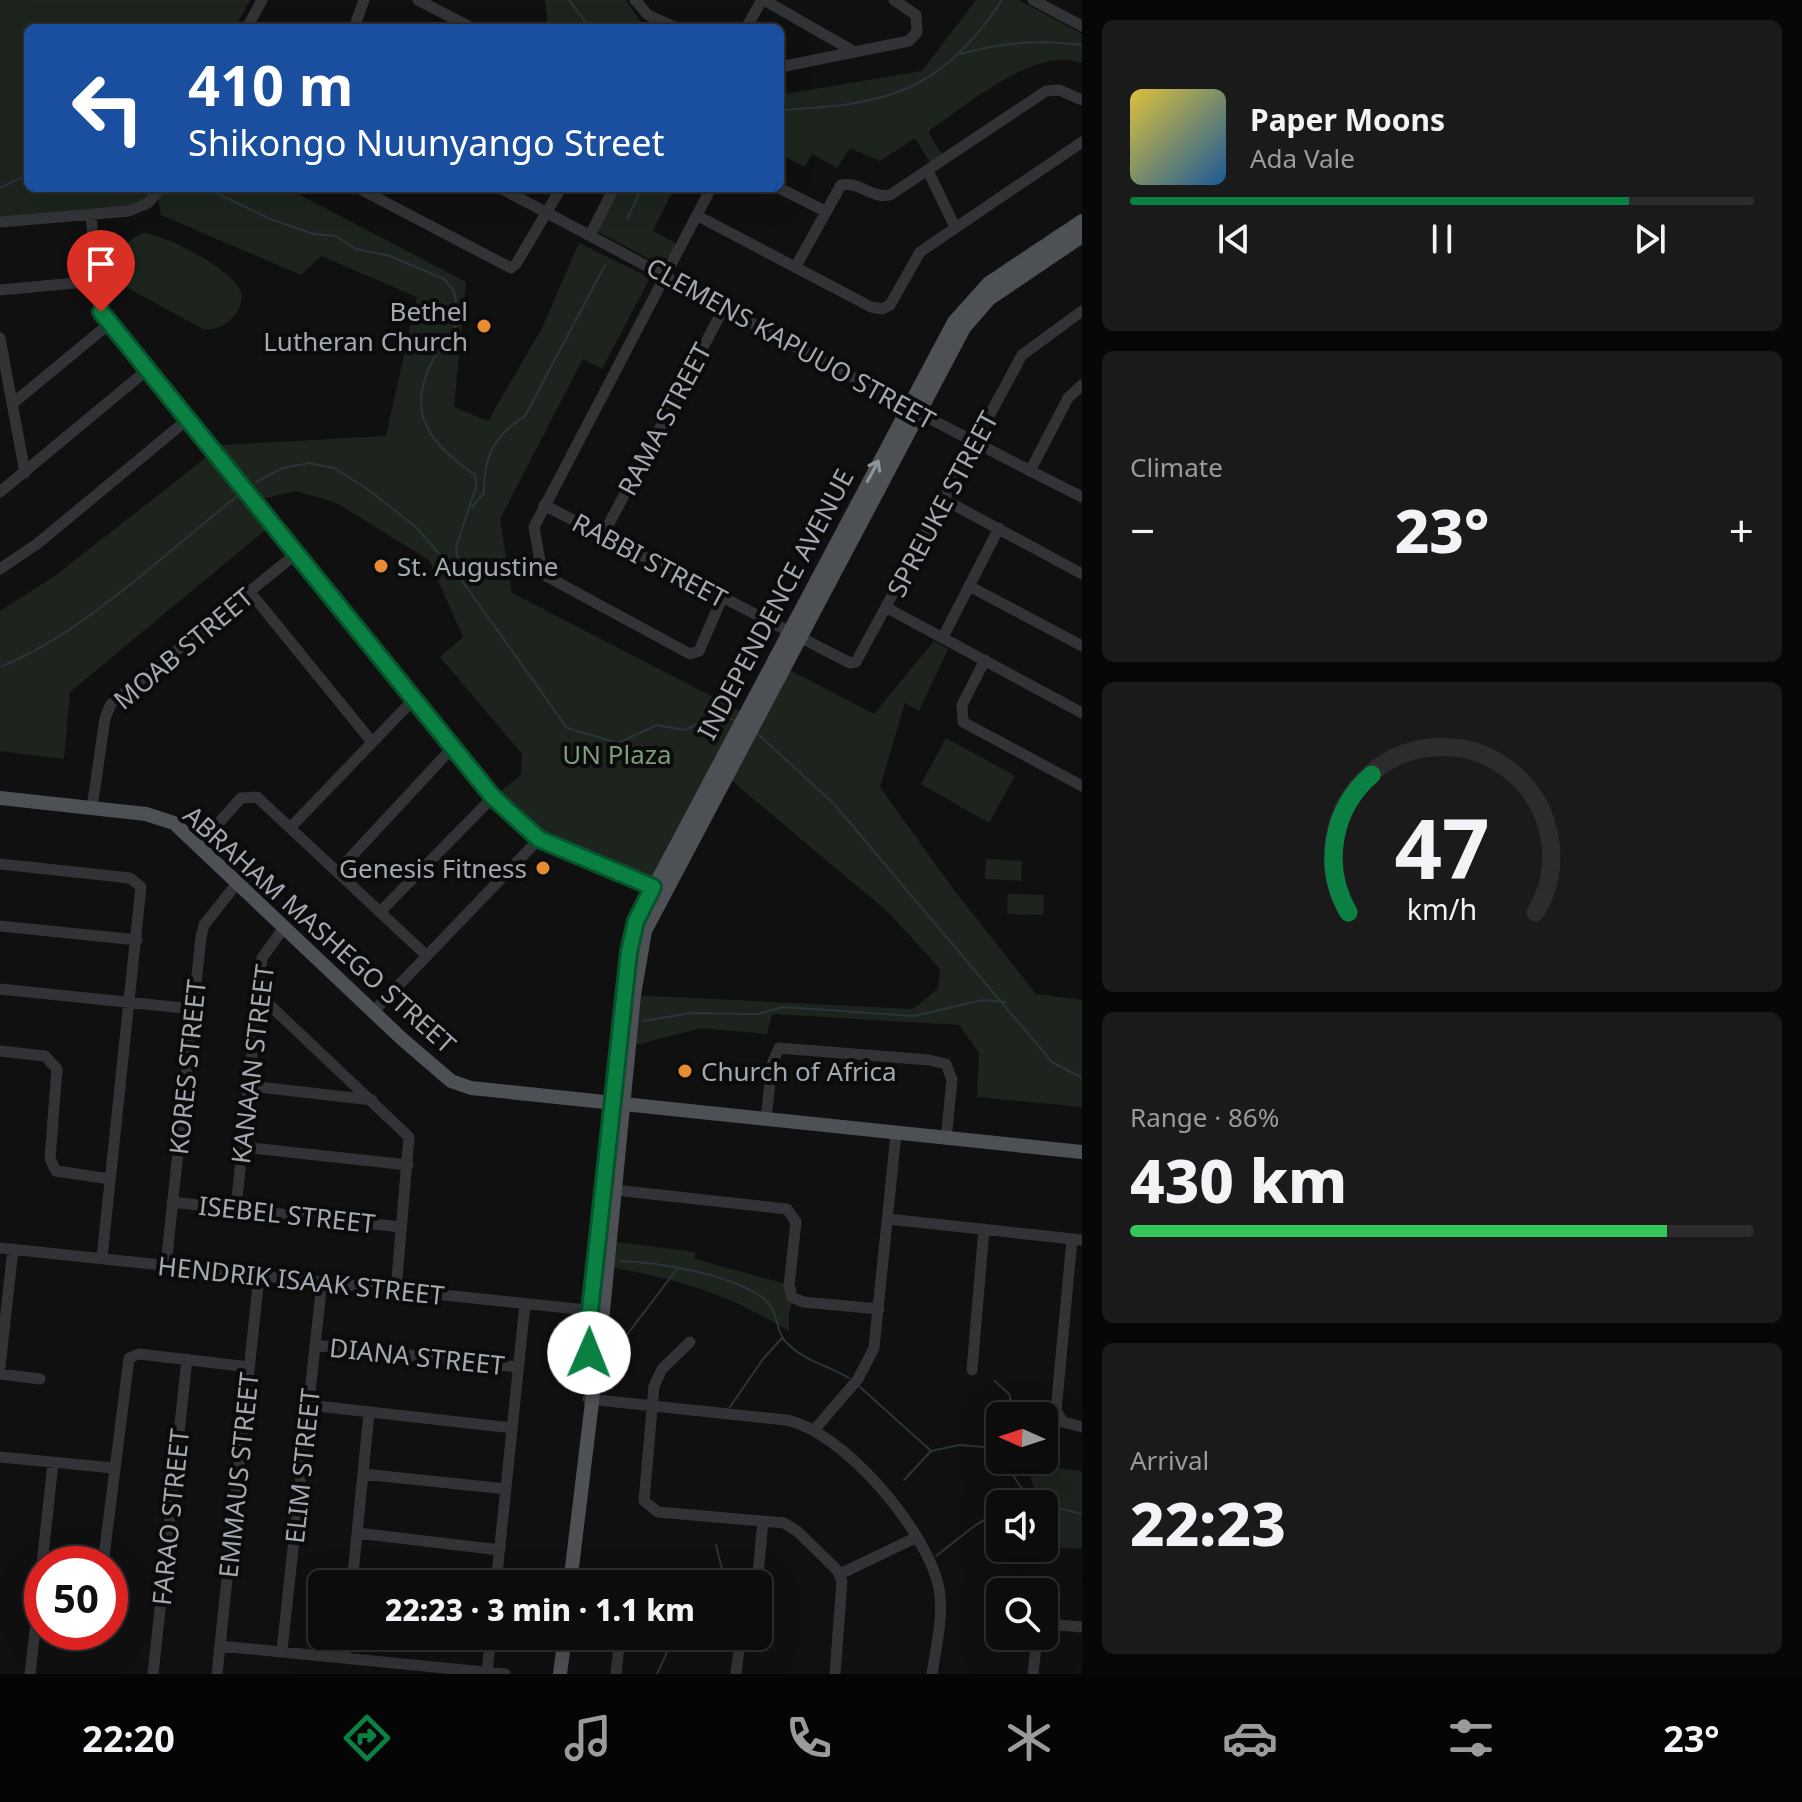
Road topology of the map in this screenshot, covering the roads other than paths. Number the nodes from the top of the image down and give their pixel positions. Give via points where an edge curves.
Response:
1 (262, 0) edge
2 (364, 0) edge
3 (418, 0) edge
4 (635, 0) edge
5 (763, 0) edge
6 (894, 0) edge
7 (1041, 1) edge
8 (442, 5) edge
9 (648, 15) junction
10 (249, 24) edge
11 (355, 24) edge
12 (467, 24) edge
13 (649, 24) edge
14 (668, 24) edge
15 (748, 24) edge
16 (1082, 26) edge
17 (853, 51) junction
18 (784, 66) edge
19 (1082, 100) edge
20 (1082, 142) edge
21 (928, 171) junction
22 (784, 190) edge
23 (156, 192) edge
24 (366, 192) edge
25 (508, 192) edge
26 (559, 192) edge
27 (612, 192) edge
28 (709, 192) edge
29 (825, 211) junction
30 (548, 213) junction
31 (91, 214) junction
32 (698, 216) junction
33 (1082, 221) edge
34 (0, 222) edge
35 (955, 227) junction
36 (590, 235) junction
37 (1082, 236) edge
38 (796, 266) junction
39 (666, 275) junction
40 (97, 281) junction
41 (0, 290) edge
42 (725, 306) junction
43 (1082, 311) edge
44 (109, 324) junction
45 (0, 338) edge
46 (147, 370) junction
47 (1082, 385) edge
48 (12, 404) junction
49 (912, 411) junction
50 (188, 419) junction
51 (975, 442) junction
52 (1030, 471) junction
53 (25, 473) junction
54 (0, 492) edge
55 (1082, 497) edge
56 (945, 500) junction
57 (544, 505) junction
58 (999, 528) junction
59 (604, 533) junction
60 (297, 553) junction
61 (0, 569) edge
62 (1082, 574) edge
63 (969, 586) junction
64 (250, 592) junction
65 (722, 598) junction
66 (887, 608) junction
67 (795, 633) junction
68 (943, 637) junction
69 (1082, 646) edge
70 (985, 660) junction
71 (415, 698) junction
72 (1082, 713) edge
73 (372, 742) junction
74 (454, 746) junction
75 (1082, 786) edge
76 (493, 797) junction
77 (0, 798) edge
78 (92, 808) junction
79 (290, 828) junction
80 (539, 839) junction
81 (199, 845) junction
82 (0, 864) edge
83 (337, 872) junction
84 (238, 882) junction
85 (659, 889) junction
86 (380, 912) junction
87 (0, 926) edge
88 (285, 926) junction
89 (137, 940) junction
90 (427, 956) junction
91 (0, 989) edge
92 (258, 994) junction
93 (130, 1003) junction
94 (193, 1009) junction
95 (373, 1012) junction
96 (0, 1051) edge
97 (249, 1086) junction
98 (372, 1100) junction
99 (617, 1102) junction
100 (766, 1119) junction
101 (896, 1134) junction
102 (946, 1139) junction
103 (242, 1147) junction
104 (1082, 1152) edge
105 (408, 1165) junction
106 (110, 1179) junction
107 (615, 1194) junction
108 (172, 1202) junction
109 (236, 1208) junction
110 (888, 1219) junction
111 (401, 1227) junction
112 (984, 1229) junction
113 (1077, 1239) edge
114 (0, 1248) edge
115 (13, 1249) junction
116 (102, 1258) junction
117 (166, 1265) junction
118 (259, 1276) junction
119 (322, 1282) junction
120 (396, 1290) junction
121 (525, 1304) junction
122 (879, 1309) junction
123 (3, 1310) edge
124 (596, 1311) junction
125 (690, 1342) dead end
126 (315, 1345) junction
127 (187, 1359) junction
128 (0, 1367) edge
129 (249, 1367) junction
130 (518, 1367) junction
131 (972, 1370) dead end
132 (0, 1374) edge
133 (40, 1379) dead end
134 (590, 1401) junction
135 (308, 1405) junction
136 (652, 1406) junction
137 (369, 1413) junction
138 (1082, 1427) edge
139 (512, 1428) junction
140 (815, 1429) junction
141 (0, 1457) edge
142 (53, 1463) junction
143 (113, 1468) junction
144 (363, 1474) junction
145 (506, 1489) junction
146 (763, 1521) junction
147 (357, 1533) junction
148 (917, 1537) junction
149 (44, 1546) edge
150 (105, 1546) edge
151 (500, 1550) junction
152 (353, 1570) edge
153 (498, 1570) edge
154 (572, 1570) edge
155 (758, 1570) edge
156 (840, 1574) junction
157 (1058, 1625) edge
158 (1082, 1627) edge
159 (220, 1646) junction
160 (34, 1650) edge
161 (282, 1650) junction
162 (346, 1650) edge
163 (489, 1650) edge
164 (563, 1650) edge
165 (619, 1650) edge
166 (739, 1650) edge
167 (1036, 1650) edge
168 (345, 1656) junction
169 (487, 1672) junction
170 (30, 1674) edge
171 (153, 1674) edge
172 (217, 1674) edge
173 (505, 1674) edge
174 (560, 1674) edge
175 (616, 1674) edge
176 (736, 1674) edge
177 (835, 1674) edge
178 (932, 1674) edge
179 (1033, 1674) edge

1 - 10 street
2 - 11 street
3 - 8 street
4 - 9 street
5 - 15 street
5 - 17 street
6 - 17 street via 911,9 919,26 909,41
7 - 16 street
8 - 12 street
9 - 13 street
9 - 14 street
17 - 18 street
19 - 21 street via 1059,90 1046,91
20 - 35 street
21 - 29 street via 886,197 841,185
21 - 35 street
22 - 29 street
23 - 31 street via 138,208
24 - 30 street via 505,266 516,264
25 - 30 street, CLEMENS KAPUUO STREET
26 - 30 street
27 - 36 street
28 - 32 street
29 - 38 street
30 - 36 street, CLEMENS KAPUUO STREET
31 - 34 street
31 - 40 street
32 - 38 street
32 - 39 street
33 - 49 main road, INDEPENDENCE AVENUE via 977,294 954,322
35 - 38 street via 917,255 894,299 882,309
36 - 39 street, CLEMENS KAPUUO STREET
37 - 49 main road, INDEPENDENCE AVENUE via 980,307
39 - 42 street, CLEMENS KAPUUO STREET
39 - 57 street
40 - 41 street
40 - 44 street via 99,305
42 - 49 street, CLEMENS KAPUUO STREET
42 - 59 street, RAMA STREET
43 - 51 street, SPREUKE STREET via 1025,351
44 - 46 street
44 - 48 street
45 - 48 street
46 - 50 street
46 - 53 street
47 - 52 street via 1068,398
48 - 53 street
49 - 51 street, CLEMENS KAPUUO STREET
49 - 67 main road, INDEPENDENCE AVENUE
50 - 60 street
50 - 61 street
51 - 52 street, CLEMENS KAPUUO STREET
51 - 56 street, SPREUKE STREET
52 - 55 street, CLEMENS KAPUUO STREET
53 - 54 street
56 - 58 street
56 - 66 street, SPREUKE STREET
57 - 59 street, RABBI STREET
57 - 65 street via 534,527 546,576 690,654 699,651
58 - 62 street
58 - 63 street
59 - 65 street, RABBI STREET
60 - 64 street, MOAB STREET
60 - 71 street
63 - 68 street
63 - 69 street
64 - 73 street
64 - 78 street, MOAB STREET via 111,704
65 - 67 street, RABBI STREET
66 - 67 street, SPREUKE STREET via 853,663
66 - 68 street
67 - 85 main road, INDEPENDENCE AVENUE
68 - 70 street
70 - 72 street
70 - 75 street via 962,705 963,722
71 - 73 street
71 - 74 street
73 - 79 street
74 - 76 street
74 - 83 street
76 - 80 street
76 - 86 street
77 - 78 main road, ABRAHAM MASHEGO STREET
78 - 81 main road, ABRAHAM MASHEGO STREET via 160,817
79 - 81 street via 260,799 246,795
79 - 83 street
80 - 85 street
80 - 90 street
81 - 84 main road, ABRAHAM MASHEGO STREET
82 - 89 street via 135,879 141,893
83 - 86 street
84 - 88 main road, ABRAHAM MASHEGO STREET
84 - 94 street, KORES STREET via 202,930
85 - 99 main road, INDEPENDENCE AVENUE via 633,930
86 - 90 street
87 - 89 street
88 - 92 street, KANAAN STREET via 263,955
88 - 95 main road, ABRAHAM MASHEGO STREET
89 - 93 street
90 - 95 street
91 - 93 street
92 - 97 street, KANAAN STREET
92 - 98 street
93 - 94 street
93 - 106 street
94 - 108 street, KORES STREET
95 - 99 main road, ABRAHAM MASHEGO STREET via 451,1081 471,1088
96 - 106 street via 45,1056 57,1069 50,1159 56,1171
97 - 98 street
97 - 103 street, KANAAN STREET
98 - 105 street via 409,1137
99 - 100 main road, ABRAHAM MASHEGO STREET
99 - 107 main road, INDEPENDENCE AVENUE
99 - 124 main road, INDEPENDENCE AVENUE
100 - 101 main road, ABRAHAM MASHEGO STREET
100 - 102 street via 772,1064 779,1048 929,1060 946,1064 952,1075
101 - 102 main road, ABRAHAM MASHEGO STREET
101 - 110 street
102 - 104 main road, ABRAHAM MASHEGO STREET
103 - 105 street
103 - 109 street, KANAAN STREET
105 - 111 street
106 - 116 street
107 - 122 street via 787,1209 796,1222 792,1297
107 - 124 main road, INDEPENDENCE AVENUE
108 - 109 street, ISEBEL STREET
108 - 117 street, KORES STREET
109 - 111 street, ISEBEL STREET
110 - 112 street
110 - 122 street
111 - 120 street
112 - 113 street
112 - 131 street
113 - 138 street via 1056,1411 1063,1422
114 - 115 street, HENDRIK ISAAK STREET
115 - 116 street, HENDRIK ISAAK STREET
115 - 123 street
116 - 117 street, HENDRIK ISAAK STREET
117 - 118 street, HENDRIK ISAAK STREET
118 - 119 street, HENDRIK ISAAK STREET
118 - 129 street, EMMAUS STREET
119 - 120 street, HENDRIK ISAAK STREET
119 - 126 street, ELIM STREET
120 - 121 street, HENDRIK ISAAK STREET
121 - 124 street, HENDRIK ISAAK STREET
121 - 130 street
122 - 140 street via 869,1362
123 - 128 street
124 - 134 main road, INDEPENDENCE AVENUE
125 - 136 street via 662,1369
126 - 130 street, DIANA STREET
126 - 135 street, ELIM STREET
127 - 129 street
127 - 143 street via 139,1354 129,1358
127 - 171 street, FARAO STREET
129 - 159 street, EMMAUS STREET
130 - 139 street
132 - 133 street
134 - 136 street
134 - 154 main road, INDEPENDENCE AVENUE
135 - 137 street
135 - 161 street, ELIM STREET
136 - 140 street via 786,1420
136 - 146 street via 643,1496 647,1506 658,1512
137 - 139 street
137 - 144 street
139 - 145 street
140 - 148 street via 892,1499
141 - 142 street
142 - 143 street
142 - 149 street
143 - 150 street
144 - 145 street
144 - 147 street
145 - 151 street
146 - 155 street
146 - 156 street via 784,1523 797,1531
147 - 151 street
147 - 152 street
148 - 156 street
148 - 178 street via 939,1591
151 - 153 street
156 - 177 street
157 - 158 street
159 - 161 street
159 - 172 street, EMMAUS STREET
160 - 170 street
161 - 168 street
162 - 168 street
163 - 169 street
164 - 174 main road
165 - 175 street
166 - 176 street
167 - 179 street
168 - 169 street
169 - 173 street

